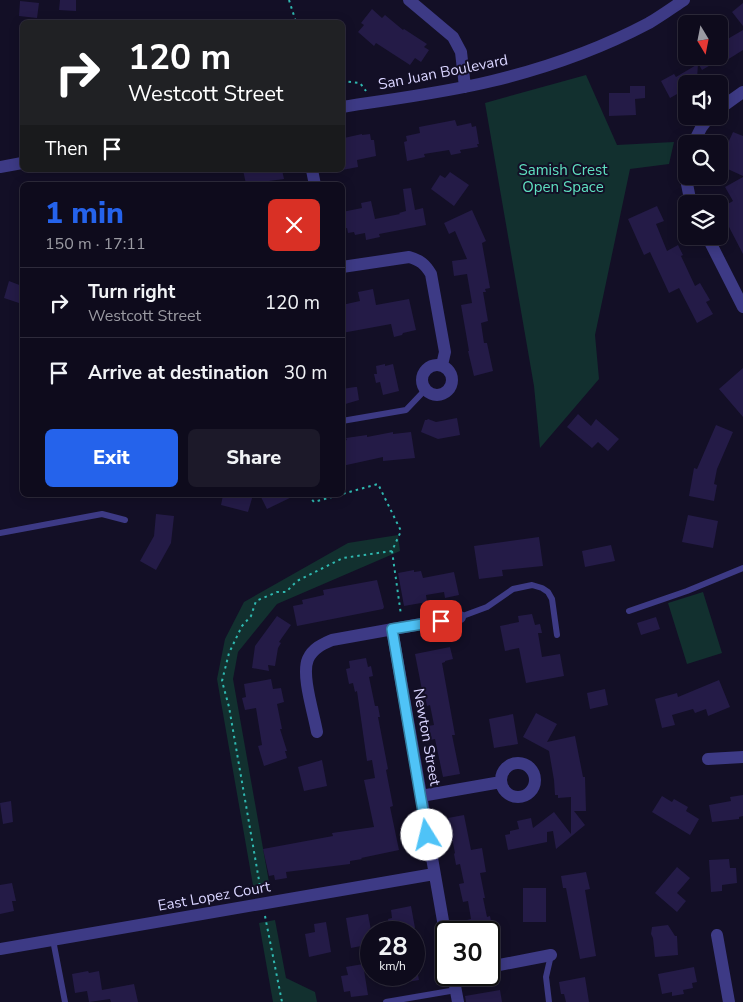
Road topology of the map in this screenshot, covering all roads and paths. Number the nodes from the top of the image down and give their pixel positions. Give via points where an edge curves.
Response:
1 (289, 0) edge
2 (409, 0) edge
3 (684, 0) edge
4 (295, 20) edge
5 (345, 82) edge
6 (465, 87) junction
7 (743, 92) edge
8 (372, 102) junction
9 (728, 103) edge
10 (345, 106) edge
11 (20, 163) edge
12 (0, 167) edge
13 (712, 245) edge
14 (345, 267) edge
15 (743, 307) edge
16 (442, 365) junction
17 (426, 390) junction
18 (345, 420) edge
19 (345, 493) edge
20 (310, 497) edge
21 (332, 497) edge
22 (125, 520) dead end
23 (0, 533) edge
24 (392, 551) junction
25 (743, 568) edge
26 (630, 611) dead end
27 (460, 617) joint
28 (397, 628) junction
29 (557, 635) dead end
30 (317, 732) dead end
31 (743, 757) edge
32 (708, 759) dead end
33 (500, 782) dead end
34 (421, 796) junction
35 (434, 874) junction
36 (263, 903) junction
37 (443, 921) edge
38 (716, 935) dead end
39 (53, 940) junction
40 (0, 949) edge
41 (551, 956) joint
42 (500, 964) edge
43 (457, 996) edge
44 (65, 1002) edge
45 (282, 1002) edge
46 (386, 1002) edge
47 (549, 1002) edge
48 (729, 1002) edge

1 - 4 path
2 - 6 street via 453,37 461,52
3 - 6 street, San Juan Boulevard via 603,45 555,63
5 - 8 path via 360,84
6 - 8 street, San Juan Boulevard
7 - 9 street
8 - 10 street, San Juan Boulevard
11 - 12 street
13 - 15 street
14 - 16 street via 409,257 419,259 427,266 445,352
16 - 17 street via 429,366 425,371 422,382
16 - 17 street via 452,377 449,389 439,395
17 - 18 lane via 406,410
19 - 24 path via 378,484 402,531
20 - 21 path via 314,502
22 - 23 lane via 102,514
24 - 28 path
24 - 36 path via 344,558 297,581 286,592 277,592 256,601 229,653 222,681
25 - 26 lane
27 - 28 street
27 - 29 lane via 487,607 512,589 532,585 548,592 552,599
28 - 30 street via 332,640 317,648 308,659 306,676
28 - 34 street, Newton Street
31 - 32 street
33 - 34 street
34 - 35 street, Newton Street
35 - 36 street, East Lopez Court
35 - 37 street, Newton Street
36 - 39 street, East Lopez Court
36 - 45 path
38 - 48 street
39 - 40 street, East Lopez Court
39 - 44 lane
41 - 42 street
41 - 47 lane via 546,977
43 - 46 lane

